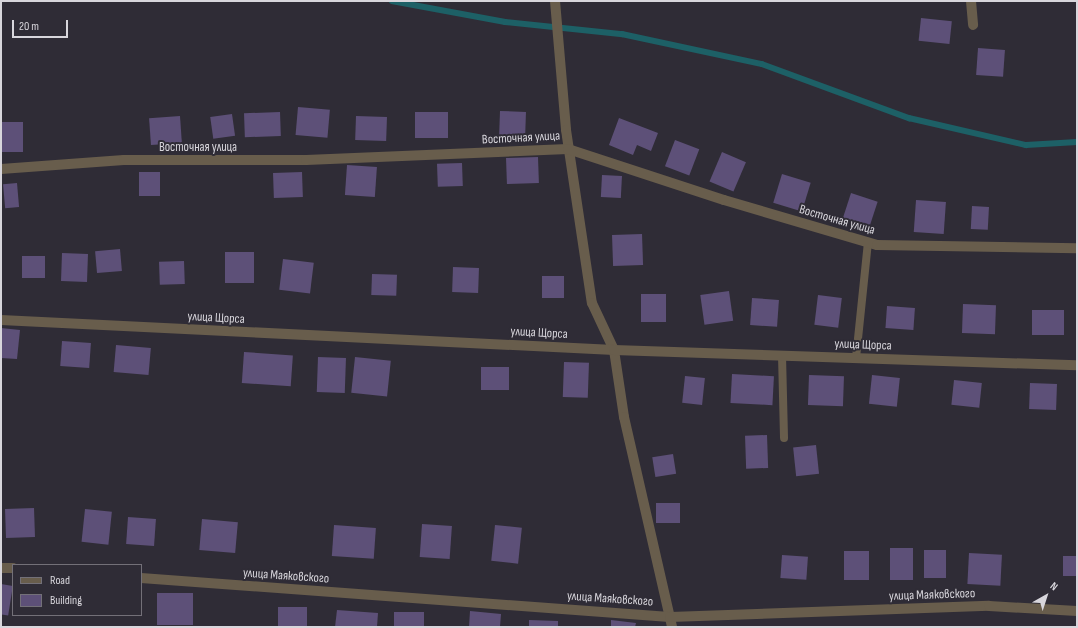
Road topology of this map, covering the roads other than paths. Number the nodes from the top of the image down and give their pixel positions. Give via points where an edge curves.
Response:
1 (555, 1) edge
2 (971, 1) edge
3 (973, 25) dead end
4 (568, 149) junction
5 (1, 169) edge
6 (868, 242) junction
7 (1077, 248) edge
8 (1, 320) edge
9 (614, 350) junction
10 (782, 355) junction
11 (856, 358) junction
12 (1077, 365) edge
13 (784, 438) dead end
14 (1, 568) edge
15 (12, 568) edge
16 (142, 578) edge
17 (1077, 611) edge
18 (671, 622) edge

1 - 4 street
2 - 3 street
4 - 5 street, Восточная улица via 306,160 124,160
4 - 6 street, Восточная улица via 724,200
4 - 9 street via 592,303
6 - 7 street, Восточная улица
6 - 11 lane
8 - 9 street, улица Щорса
9 - 10 street, улица Щорса
9 - 18 street via 624,417
10 - 11 street, улица Щорса
10 - 13 lane
11 - 12 street, улица Щорса
14 - 15 street
16 - 18 street, улица Маяковского
17 - 18 street, улица Маяковского via 989,606

